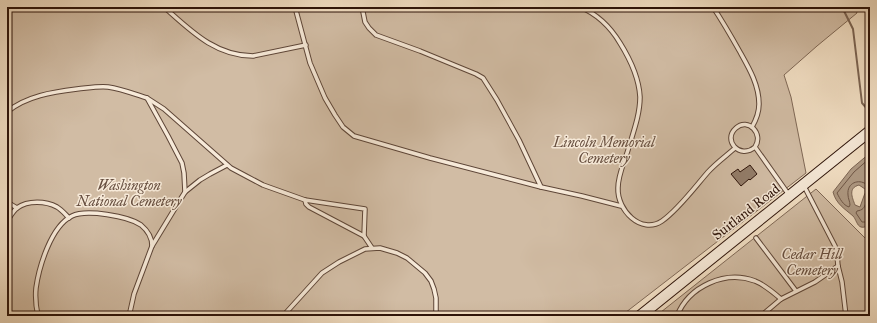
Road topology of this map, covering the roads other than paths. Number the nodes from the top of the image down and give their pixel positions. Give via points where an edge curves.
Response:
1 (164, 7) edge
2 (295, 7) edge
3 (362, 7) edge
4 (580, 7) edge
5 (712, 7) edge
6 (306, 45) junction
7 (147, 98) junction
8 (7, 112) edge
9 (752, 127) junction
10 (870, 131) edge
11 (754, 147) junction
12 (735, 148) junction
13 (227, 165) junction
14 (804, 185) junction
15 (541, 187) junction
16 (185, 192) junction
17 (790, 196) junction
18 (305, 200) junction
19 (7, 202) edge
20 (622, 206) junction
21 (17, 208) junction
22 (69, 218) junction
23 (7, 221) edge
24 (364, 236) junction
25 (756, 238) dead end
26 (152, 246) junction
27 (372, 248) junction
28 (838, 266) junction
29 (796, 291) junction
30 (780, 299) junction
31 (38, 316) edge
32 (130, 316) edge
33 (283, 316) edge
34 (436, 316) edge
35 (640, 316) edge
36 (677, 316) edge
37 (760, 316) edge
38 (846, 316) edge

1 - 6 lane via 204,41 227,52 253,56
2 - 6 lane
3 - 15 lane via 365,22 376,35 483,78 519,140
4 - 20 lane via 607,25 617,38 631,63 639,91 639,110 619,181 618,193
5 - 9 lane via 726,27 758,90 759,105
6 - 15 lane via 310,63 325,98 343,127 354,136
7 - 8 lane via 109,88 92,87 46,94 22,102
7 - 13 lane via 164,109
7 - 16 lane via 182,163
9 - 11 lane via 758,138
9 - 12 lane via 742,125 734,130 731,140
10 - 14 main road, Suitland Road
11 - 12 lane via 746,152
11 - 17 lane
12 - 20 lane via 710,170 661,222 651,225 639,223
13 - 16 lane
13 - 18 lane via 264,185
14 - 17 main road, Suitland Road
14 - 28 lane via 835,246
15 - 20 lane
16 - 26 lane
17 - 35 main road, Suitland Road
18 - 24 lane via 309,207
18 - 24 lane via 365,209
19 - 21 lane
21 - 22 lane via 27,203 42,203 56,206
21 - 23 lane
22 - 26 lane via 77,214 92,213 131,220 144,228
22 - 31 lane via 59,226 45,253 36,289
24 - 27 lane
25 - 29 lane
26 - 32 lane via 134,294
27 - 33 lane via 352,255 322,273
27 - 34 lane via 397,253 425,273 434,289
28 - 29 lane
28 - 38 lane
29 - 30 lane
30 - 36 lane via 769,288 755,281 725,278 710,282 697,290 686,301
30 - 37 lane

